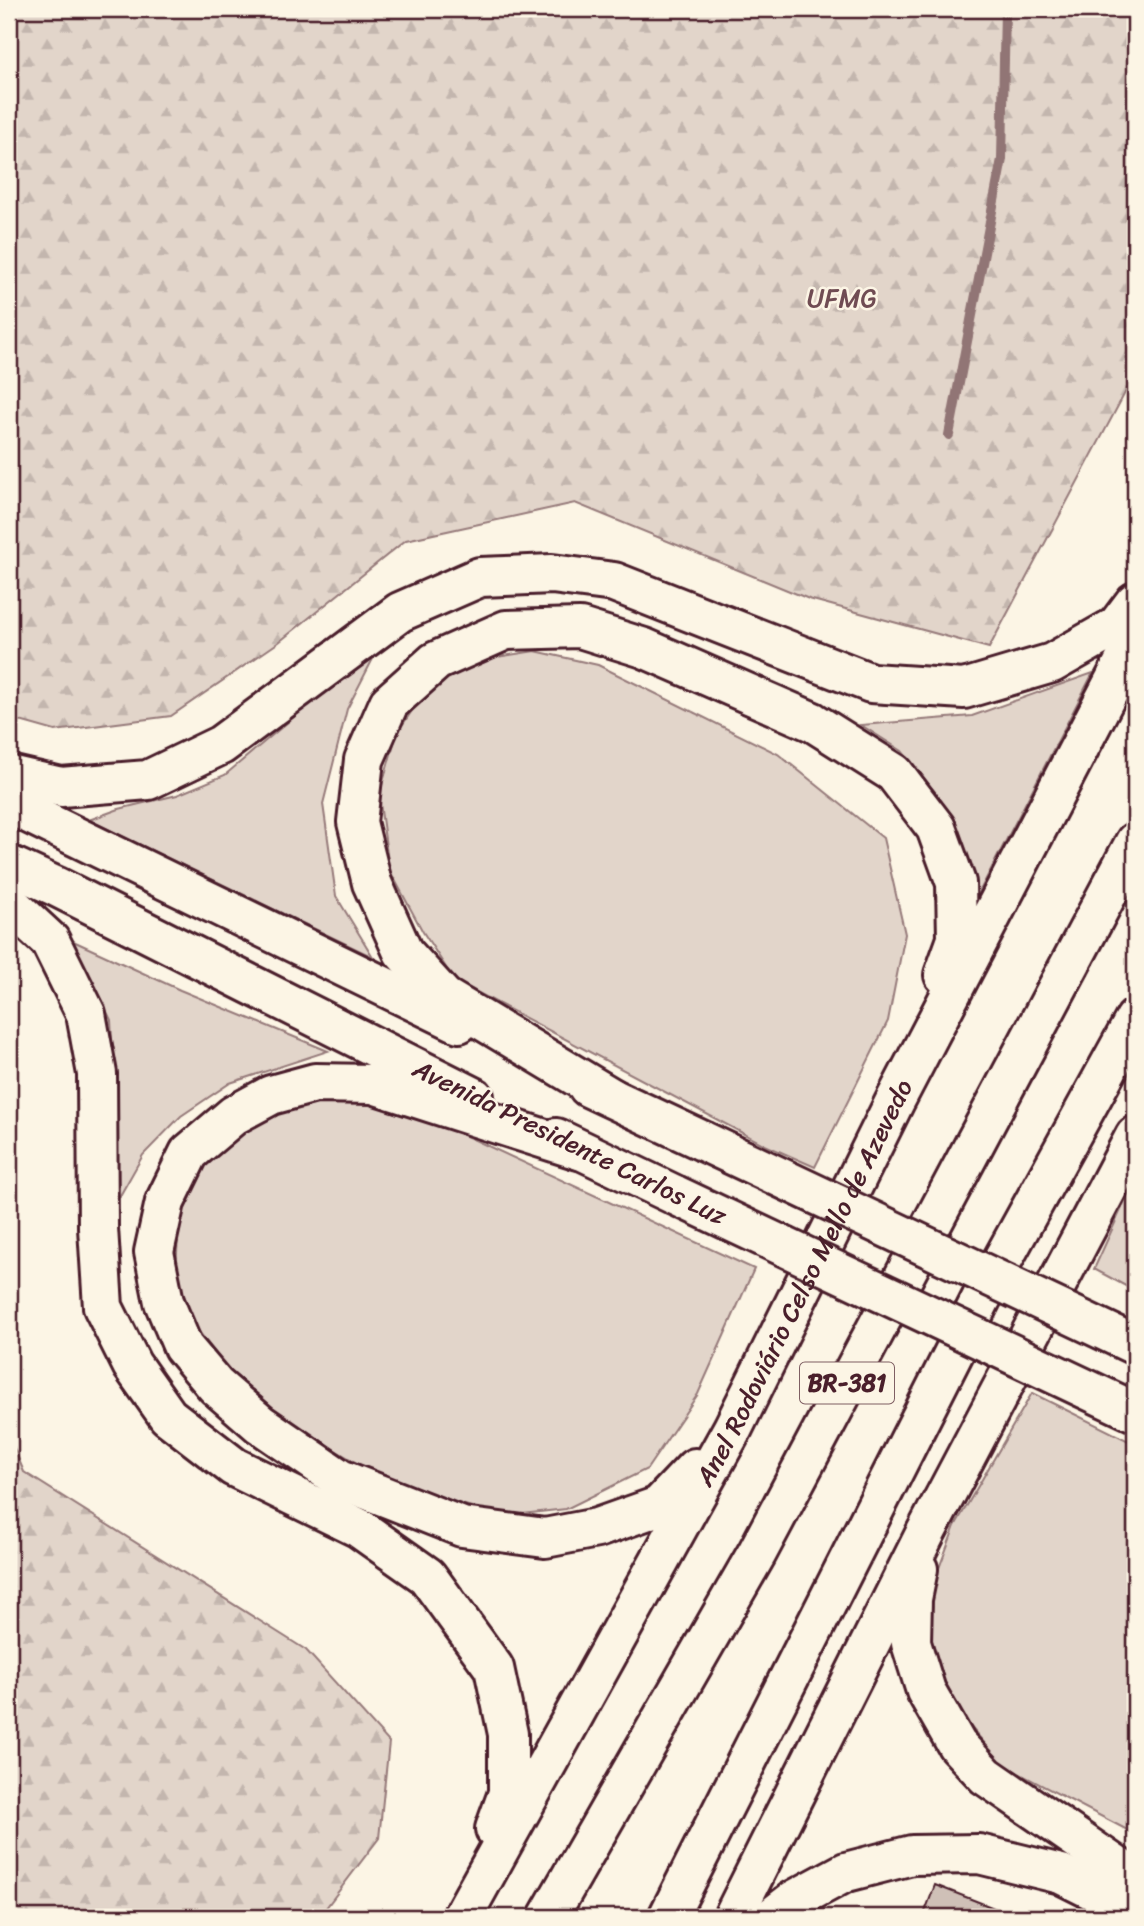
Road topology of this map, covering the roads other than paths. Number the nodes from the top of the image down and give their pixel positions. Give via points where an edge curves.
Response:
1 (1135, 601) edge
2 (1135, 641) edge
3 (9, 775) edge
4 (9, 804) edge
5 (1135, 842) edge
6 (9, 865) edge
7 (9, 903) edge
8 (1135, 1019) edge
9 (612, 1098) junction
10 (895, 1101) junction
11 (1135, 1136) edge
12 (579, 1150) junction
13 (1135, 1345) edge
14 (1135, 1412) edge
15 (733, 1428) junction
16 (925, 1534) junction
17 (1135, 1879) edge
18 (1135, 1911) edge
19 (464, 1915) edge
20 (548, 1917) edge
21 (668, 1917) edge
22 (733, 1917) edge
23 (772, 1917) edge

1 - 3 main road via 1117,626 1052,663 964,690 871,683 614,582 552,573 480,577 400,612 221,745 148,780 61,788
2 - 10 main road, Anel Rodoviário Celso Mello de Azevedo
4 - 9 main road
5 - 20 main road, BR-381 via 757,1553
6 - 12 main road, Avenida Presidente Carlos Luz
7 - 19 main road via 50,941 86,1014 97,1074 103,1307 132,1365 168,1416 234,1467 359,1528 427,1576 494,1668 508,1734 508,1793
8 - 21 main road, BR-381 via 981,1299
9 - 10 main road via 444,997 403,952 372,884 357,822 364,760 389,703 436,662 506,630 580,628 644,648 813,722 894,773 936,828 956,883 957,939
9 - 13 main road, bridge
10 - 15 main road, Anel Rodoviário Celso Mello de Azevedo
11 - 16 main road
12 - 14 main road, Avenida Presidente Carlos Luz, bridge
12 - 15 main road via 373,1084 315,1083 271,1096 234,1115 189,1153 165,1202 154,1252 164,1301 183,1347 216,1386 260,1424 340,1479 462,1527 545,1538 609,1524 659,1506
15 - 19 main road, Anel Rodoviário Celso Mello de Azevedo
16 - 17 main road via 912,1599 911,1643 926,1690 957,1745 986,1776
16 - 22 main road
18 - 23 main road via 1061,1874 979,1854 912,1855 846,1872

